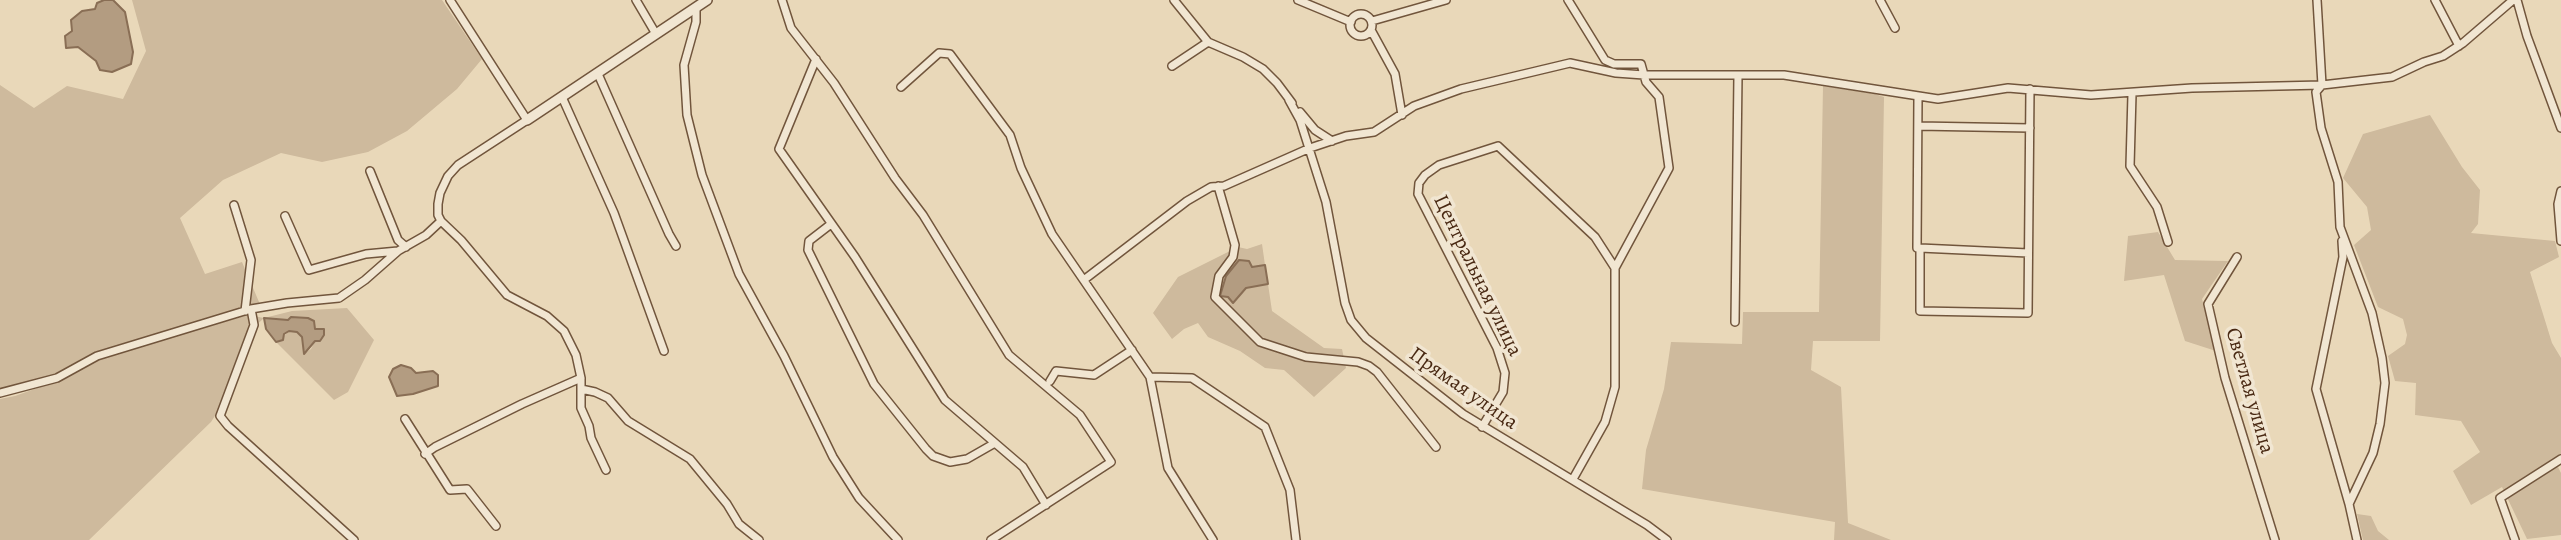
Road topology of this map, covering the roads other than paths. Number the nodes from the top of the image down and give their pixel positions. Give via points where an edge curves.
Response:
1 (450, 0) edge
2 (636, 0) edge
3 (707, 0) edge
4 (782, 0) edge
5 (1174, 0) edge
6 (1298, 0) edge
7 (1446, 0) edge
8 (1569, 0) edge
9 (1880, 0) edge
10 (2317, 0) edge
11 (2435, 0) edge
12 (2515, 0) edge
13 (696, 9) junction
14 (1372, 21) junction
15 (1350, 22) junction
16 (1895, 28) dead end
17 (1371, 30) junction
18 (656, 34) junction
19 (1208, 42) junction
20 (2459, 46) junction
21 (816, 59) junction
22 (1172, 66) dead end
23 (598, 74) junction
24 (1644, 75) junction
25 (1738, 75) junction
26 (2322, 85) junction
27 (901, 87) dead end
28 (2030, 89) junction
29 (2132, 94) junction
30 (562, 97) junction
31 (1918, 97) junction
32 (1289, 100) junction
33 (1402, 115) junction
34 (527, 120) junction
35 (1918, 126) junction
36 (2030, 128) junction
37 (2561, 128) edge
38 (1332, 141) junction
39 (1310, 148) junction
40 (370, 171) dead end
41 (1218, 186) junction
42 (2561, 191) edge
43 (234, 205) dead end
44 (285, 216) dead end
45 (441, 221) junction
46 (831, 224) junction
47 (2340, 226) junction
48 (2561, 241) edge
49 (2168, 242) dead end
50 (676, 246) dead end
51 (1920, 248) junction
52 (402, 249) junction
53 (2028, 253) junction
54 (2237, 257) dead end
55 (1615, 268) junction
56 (1084, 279) junction
57 (248, 310) junction
58 (1735, 322) dead end
59 (1132, 350) junction
60 (664, 351) dead end
61 (1150, 377) junction
62 (581, 378) junction
63 (1050, 381) dead end
64 (580, 389) junction
65 (0, 393) edge
66 (405, 419) dead end
67 (1482, 427) junction
68 (995, 443) junction
69 (1436, 447) dead end
70 (425, 454) junction
71 (2561, 459) edge
72 (606, 470) dead end
73 (1573, 480) junction
74 (2349, 504) junction
75 (1046, 505) junction
76 (496, 526) dead end
77 (354, 540) edge
78 (759, 540) edge
79 (898, 540) edge
80 (991, 540) edge
81 (1213, 540) edge
82 (1296, 540) edge
83 (1667, 540) edge
84 (2275, 540) edge
85 (2357, 540) edge
86 (2515, 540) edge

1 - 34 street
2 - 18 street
3 - 13 street
4 - 21 street via 791,28
5 - 19 street
6 - 15 street
7 - 14 street
8 - 24 street via 1605,60 1641,64
9 - 16 street
10 - 26 street
11 - 20 street
12 - 20 street
12 - 37 street
13 - 18 street
13 - 79 street via 684,65 687,115 702,175 739,274 832,457 859,498
14 - 15 street via 1361,14
14 - 17 street
15 - 17 street via 1359,36
17 - 33 street via 1395,74
18 - 23 street
19 - 22 street
19 - 32 street via 1263,69
20 - 26 street via 2392,77
21 - 46 street via 779,149
21 - 75 street via 923,215 1009,355 1080,415 1111,462
23 - 30 street
23 - 50 street
24 - 25 street
24 - 33 street via 1570,63 1461,89 1413,106
24 - 55 street via 1660,97 1669,168
25 - 31 street via 1784,75
25 - 58 street
26 - 29 street
26 - 47 street via 2316,92 2338,182
27 - 56 street via 939,53 950,54 1010,135 1046,222
28 - 29 street via 2073,95
28 - 31 street
28 - 36 street
29 - 49 street via 2130,166 2157,207
30 - 34 street
30 - 60 street via 621,232
31 - 35 street
32 - 38 street via 1315,130
32 - 39 street, Прямая улица
33 - 38 street via 1374,132
34 - 45 street via 448,176 438,204
35 - 36 street
35 - 51 street
36 - 53 street
38 - 39 street
39 - 41 street
39 - 67 street, Прямая улица via 1351,320 1385,356
40 - 52 street
41 - 56 street via 1187,201
41 - 69 street via 1235,245 1233,257 1219,276 1215,297 1260,342 1306,357 1358,362 1377,372
42 - 48 street
43 - 57 street via 251,260
44 - 52 street via 309,270
45 - 52 street
45 - 62 street via 507,295 547,316 564,331
46 - 68 street via 945,400
46 - 68 street via 809,241 807,250 874,384 933,456 950,462 967,459
47 - 74 street via 2343,257 2316,390
47 - 74 street via 2372,313 2385,383 2373,453
51 - 53 street
51 - 53 street via 1920,311 2028,313
52 - 57 street via 339,298
54 - 84 street, Светлая улица via 2208,304 2225,378
55 - 67 street, Центральная улица via 1595,237 1498,146 1439,165 1424,175 1418,194 1503,362 1506,383
55 - 73 street via 1615,387 1605,422
56 - 59 street
57 - 65 street via 96,356 57,378
57 - 77 street via 254,325 222,420
59 - 61 street
59 - 63 street via 1094,374 1056,371
61 - 81 street via 1168,468
61 - 82 street via 1192,378 1265,427 1290,490
62 - 64 street
62 - 70 street
64 - 72 street via 581,408
64 - 78 street via 608,398 628,421 690,459 739,524
66 - 70 street
67 - 73 street, Прямая улица
68 - 75 street via 1023,467
70 - 76 street via 450,490 467,489
71 - 86 street via 2500,498
73 - 83 street, Прямая улица
74 - 85 street
75 - 80 street

